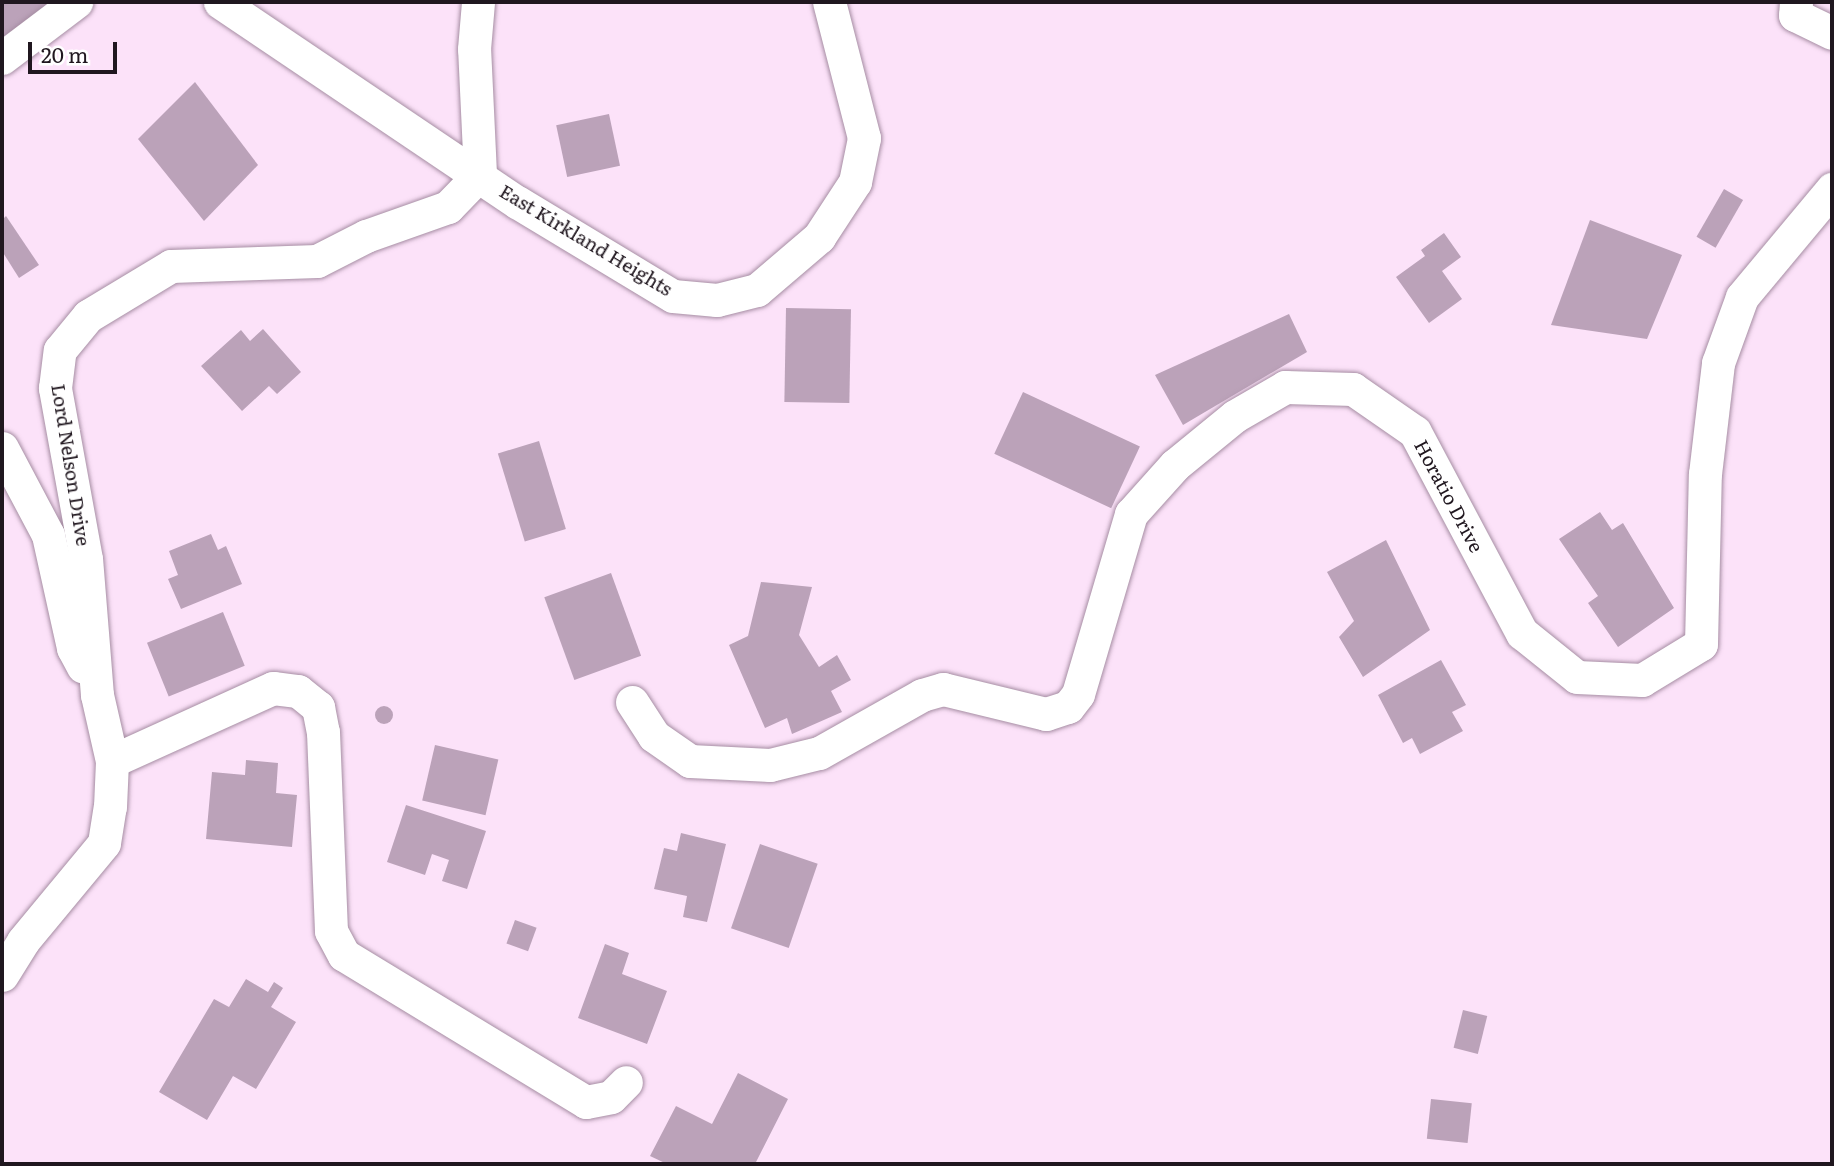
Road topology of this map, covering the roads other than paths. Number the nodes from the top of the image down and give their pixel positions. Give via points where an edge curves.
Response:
1 (76, 2) edge
2 (220, 2) edge
3 (478, 2) edge
4 (829, 2) edge
5 (1796, 2) edge
6 (1832, 33) edge
7 (2, 58) edge
8 (480, 174) junction
9 (1832, 189) edge
10 (2, 448) edge
11 (97, 695) junction
12 (632, 702) dead end
13 (112, 761) junction
14 (2, 975) edge
15 (626, 1083) dead end

1 - 7 street
2 - 8 street, East Kirkland Heights
3 - 8 street via 474,49
4 - 8 street, East Kirkland Heights via 864,138 855,182 819,237 757,290 717,300 673,296 517,202
5 - 6 street via 1795,15
8 - 11 street, Lord Nelson Drive via 448,207 366,236 317,261 171,266 88,316 60,350 55,388 86,559
9 - 12 street, Horatio Drive via 1742,297 1718,363 1706,474 1701,644 1642,680 1577,677 1522,633 1415,432 1353,390 1285,387 1234,416 1175,465 1131,514 1078,694 1068,707 1046,714 943,689 922,695 819,753 771,765 690,761 654,736
10 - 11 street via 48,535 74,648
11 - 13 street, Lord Nelson Drive
13 - 14 street, Lord Nelson Drive via 104,842 23,941
13 - 15 street via 273,688 298,691 318,707 323,733 331,931 344,955 586,1102 611,1097

